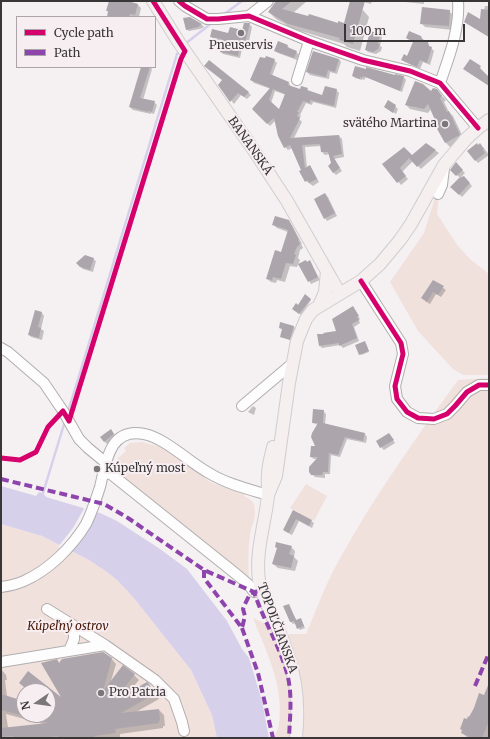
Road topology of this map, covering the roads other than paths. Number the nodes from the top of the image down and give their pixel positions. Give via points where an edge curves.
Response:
1 (153, 1) edge
2 (179, 1) edge
3 (268, 1) edge
4 (459, 1) edge
5 (249, 16) junction
6 (309, 41) junction
7 (297, 80) dead end
8 (440, 83) junction
9 (489, 121) edge
10 (478, 128) junction
11 (444, 164) junction
12 (438, 194) dead end
13 (327, 271) junction
14 (361, 281) junction
15 (340, 294) junction
16 (320, 306) junction
17 (1, 348) edge
18 (293, 363) junction
19 (489, 385) edge
20 (242, 406) dead end
21 (105, 462) junction
22 (103, 476) junction
23 (268, 495) junction
24 (1, 587) edge
25 (254, 592) dead end
26 (47, 609) dead end
27 (74, 626) junction
28 (105, 645) junction
29 (69, 651) junction
30 (1, 662) edge
31 (184, 731) dead end
32 (296, 738) edge

1 - 13 main road, BANANSKÁ via 276,183
2 - 5 street via 207,19
3 - 5 street
4 - 8 street via 451,52
5 - 6 street
6 - 7 street
6 - 8 street via 363,60 410,71
8 - 10 street
9 - 10 main road, TOPOĽČIANSKA
10 - 11 main road, TOPOĽČIANSKA
11 - 12 street via 442,185
11 - 14 main road, TOPOĽČIANSKA via 400,240 380,264
13 - 15 main road, BANANSKÁ
13 - 16 main road
14 - 15 main road, TOPOĽČIANSKA
14 - 19 street via 401,344 403,354 395,386 397,399 407,412 418,418 434,419 447,414 467,392 480,385
15 - 16 main road, TOPOĽČIANSKA
16 - 18 main road, TOPOĽČIANSKA via 306,319 297,342
17 - 21 street via 44,383 79,439
18 - 20 street
18 - 23 main road, TOPOĽČIANSKA via 279,414 268,473
21 - 22 street
21 - 23 street via 120,438 136,433 146,434 159,439 210,474
22 - 24 street via 93,509 76,539 54,561 31,578
22 - 25 street via 111,474 219,559
23 - 32 main road, TOPOĽČIANSKA via 258,554 259,581 294,673 298,709
26 - 27 street
27 - 28 street
27 - 29 street via 74,639
28 - 29 street
28 - 31 street via 155,680 174,699
29 - 30 street

